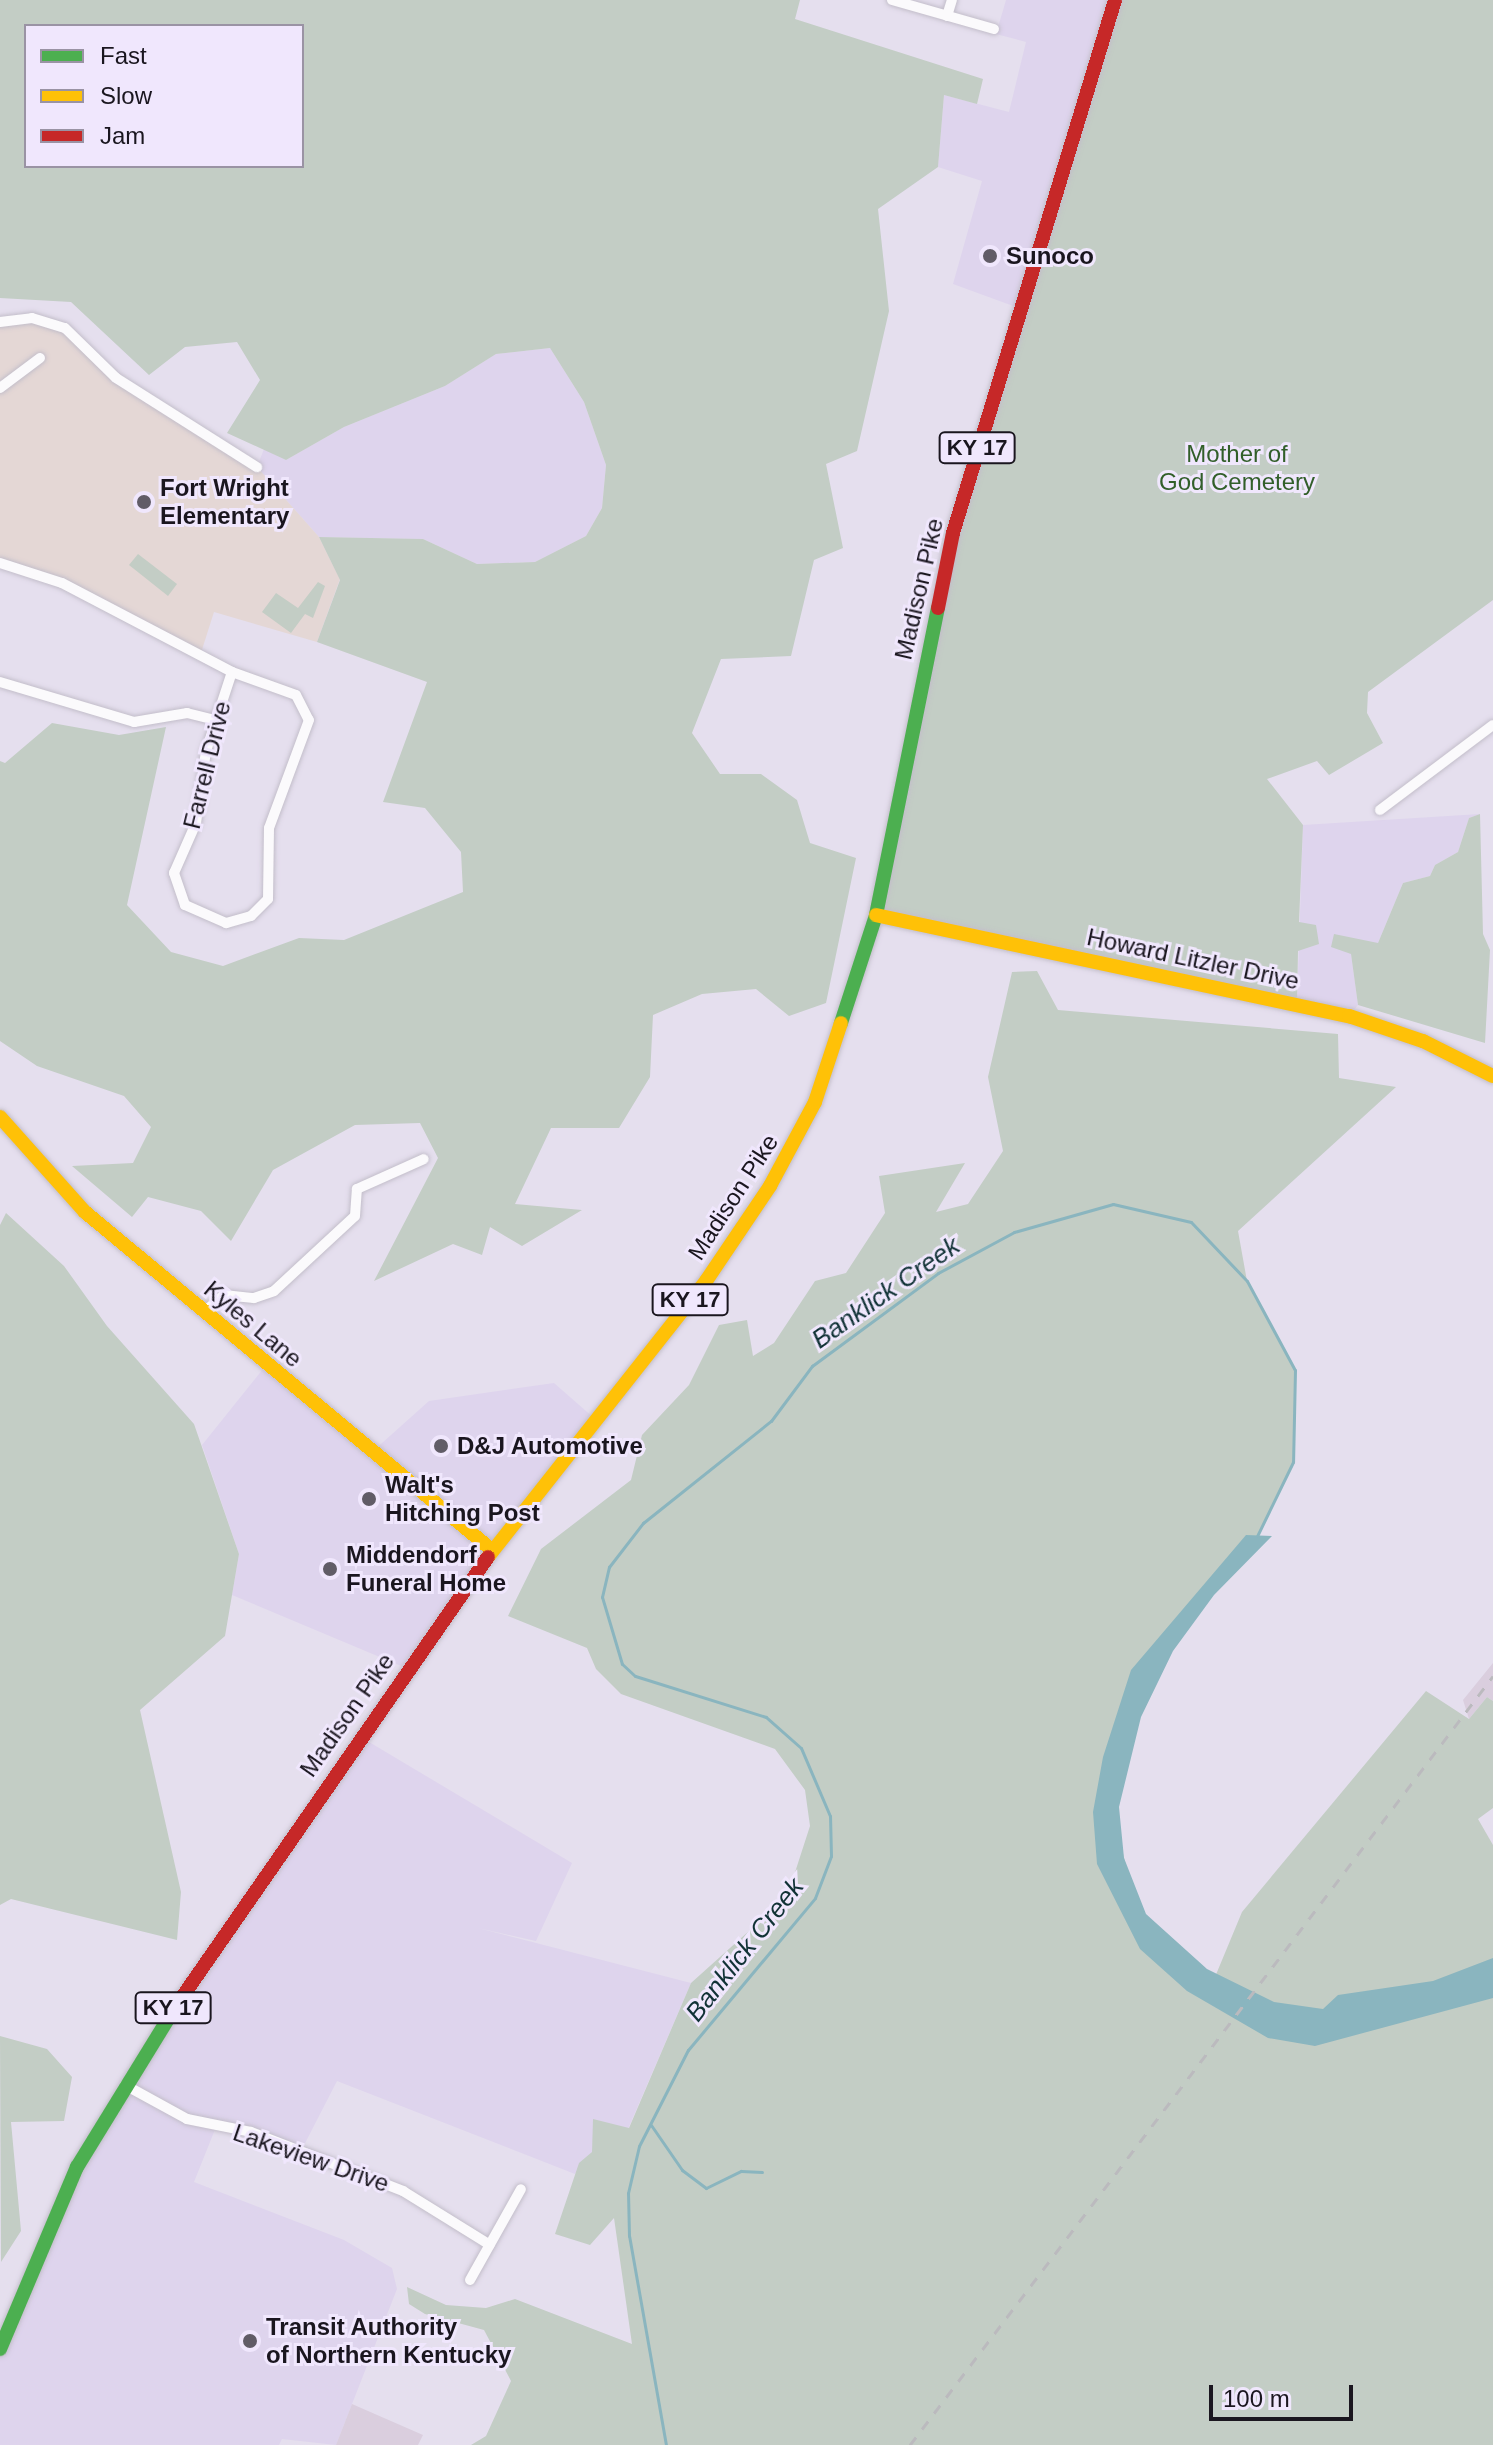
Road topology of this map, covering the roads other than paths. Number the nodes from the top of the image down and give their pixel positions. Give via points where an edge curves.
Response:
1 (892, 0) edge
2 (952, 0) edge
3 (1115, 0) edge
4 (947, 16) junction
5 (994, 29) dead end
6 (0, 322) edge
7 (40, 358) dead end
8 (0, 388) edge
9 (257, 467) dead end
10 (0, 563) edge
11 (232, 672) junction
12 (0, 682) edge
13 (216, 720) junction
14 (1493, 725) edge
15 (1380, 810) dead end
16 (876, 915) junction
17 (1493, 1076) edge
18 (0, 1117) edge
19 (424, 1159) dead end
20 (205, 1311) junction
21 (492, 1550) junction
22 (125, 2085) junction
23 (521, 2189) dead end
24 (490, 2245) junction
25 (470, 2280) dead end
26 (0, 2349) edge

1 - 4 street
2 - 4 street
3 - 16 main road, Madison Pike / KY 17 via 952,537
4 - 5 street
6 - 9 street via 32,318 65,328 116,378
7 - 8 street
10 - 11 street, Farrell Drive via 62,583
11 - 13 street, Farrell Drive
11 - 13 street, Farrell Drive via 296,695 309,720 269,828 268,899 251,916 226,923 190,909 174,879 196,823
12 - 13 street via 134,722 187,713
14 - 15 street
16 - 17 main road, Howard Litzler Drive via 1349,1016
16 - 21 main road, Madison Pike / KY 17 via 834,1056 770,1186 706,1281
18 - 20 main road, Kyles Lane via 77,1205
19 - 20 street via 357,1189 355,1216 274,1291 254,1298 224,1295
20 - 21 main road, Kyles Lane
21 - 22 main road, Madison Pike / KY 17 via 305,1811
22 - 24 street, Lakeview Drive via 187,2119 251,2132 403,2191
22 - 26 main road, Madison Pike / KY 17 via 77,2167
23 - 24 street
24 - 25 street

